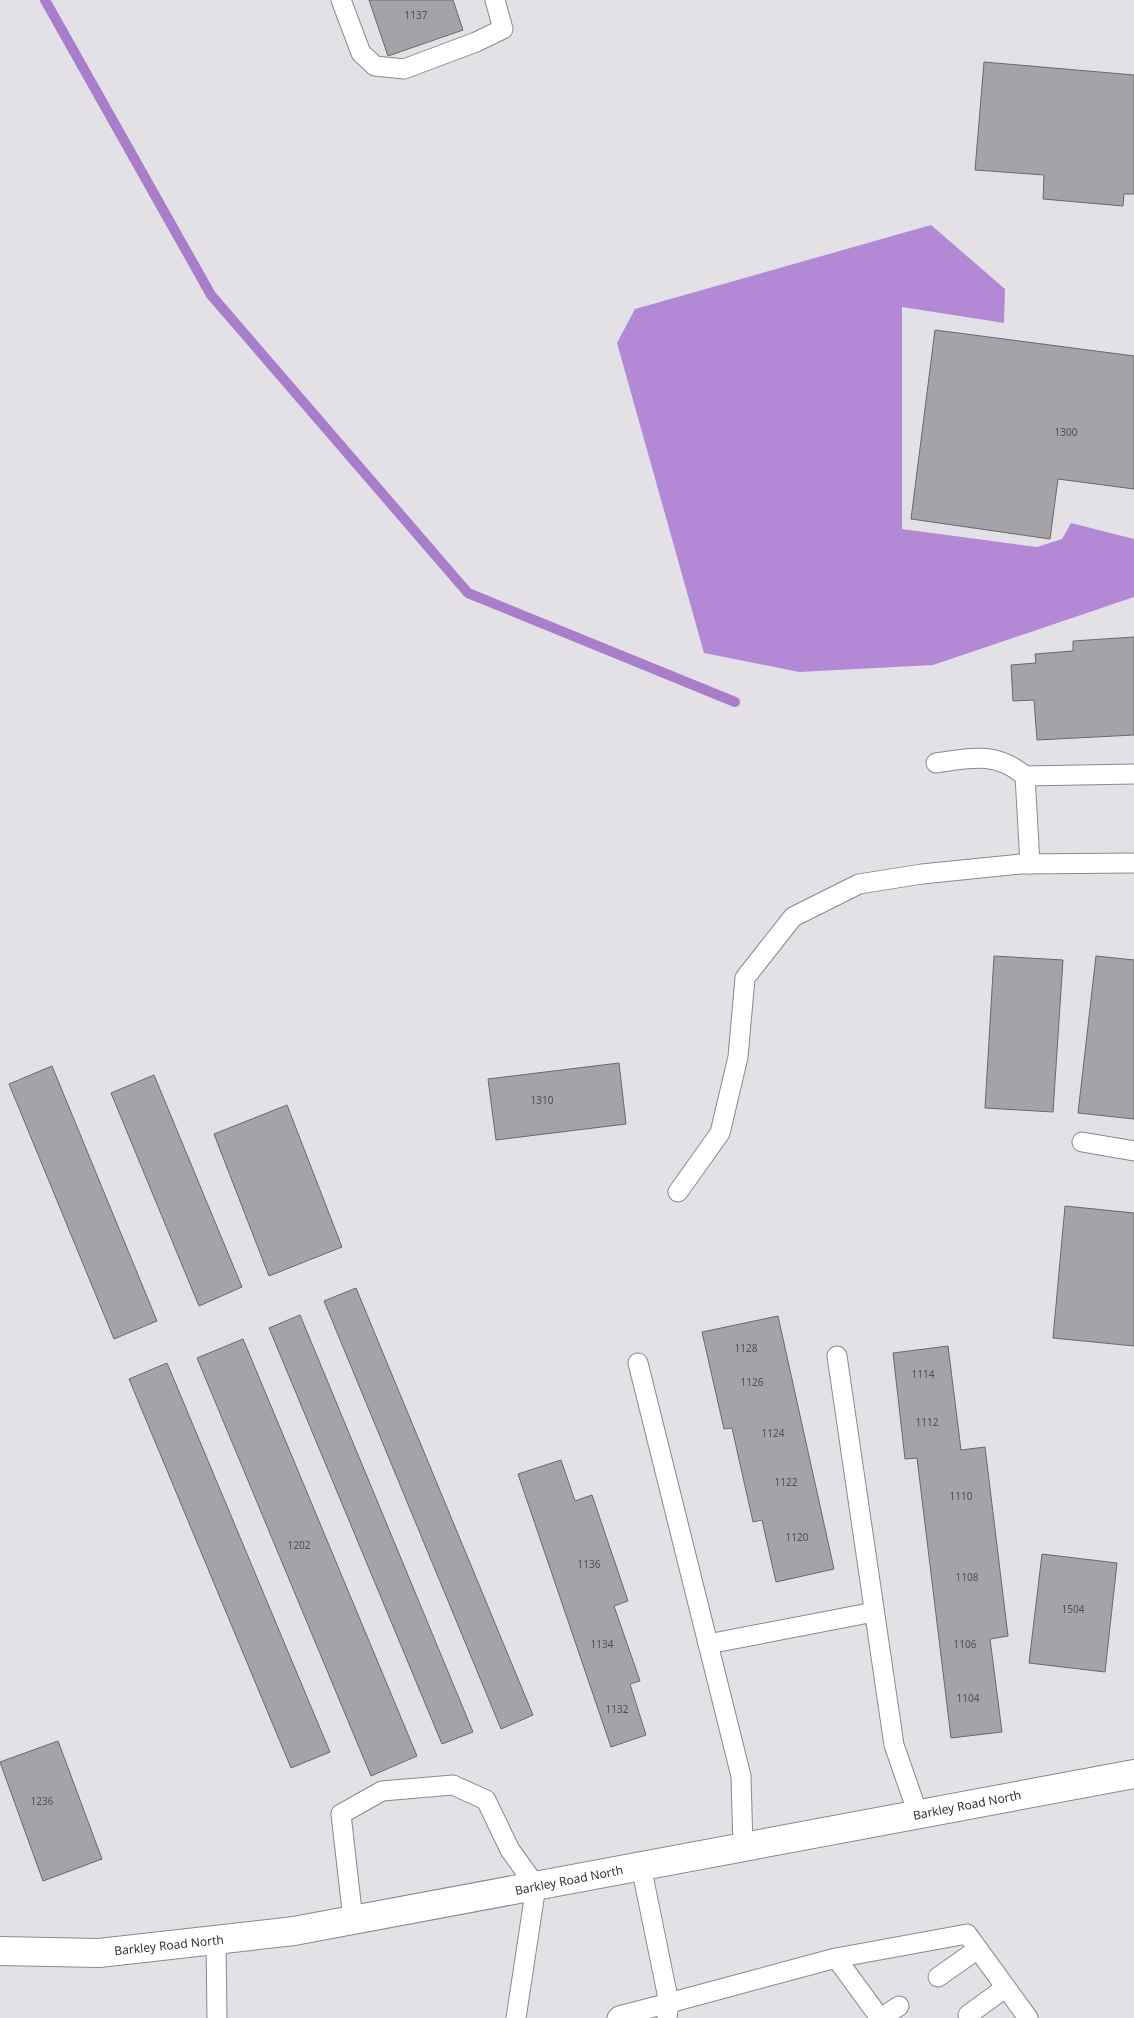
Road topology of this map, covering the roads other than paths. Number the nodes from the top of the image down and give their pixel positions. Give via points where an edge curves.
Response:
1 (341, 0) edge
2 (495, 0) edge
3 (936, 763) dead end
4 (1134, 774) edge
5 (1025, 776) junction
6 (1134, 863) edge
7 (1030, 864) junction
8 (1082, 1142) dead end
9 (1134, 1152) edge
10 (678, 1192) dead end
11 (837, 1356) dead end
12 (638, 1363) dead end
13 (874, 1612) junction
14 (708, 1644) junction
15 (1134, 1774) edge
16 (918, 1814) junction
17 (743, 1847) junction
18 (642, 1866) junction
19 (536, 1886) junction
20 (353, 1920) junction
21 (216, 1940) junction
22 (978, 1949) junction
23 (0, 1952) edge
24 (836, 1958) junction
25 (938, 1977) dead end
26 (1005, 1988) junction
27 (900, 2006) dead end
28 (668, 2011) edge
29 (968, 2015) dead end
30 (217, 2018) edge
31 (516, 2018) edge
32 (617, 2018) edge
33 (880, 2018) edge
34 (1028, 2018) edge

1 - 2 lane via 361,53 375,66 404,69 503,29
3 - 5 lane via 974,757 996,760 1014,766
4 - 5 lane
5 - 7 lane
6 - 7 lane
7 - 10 lane via 922,874 859,884 793,917 745,978 738,1057 720,1133
8 - 9 lane
11 - 13 lane
12 - 14 lane
13 - 14 lane
13 - 16 lane via 894,1745
14 - 17 lane via 741,1776
15 - 16 street, Barkley Road North
16 - 17 street, Barkley Road North
17 - 18 street, Barkley Road North
18 - 19 street, Barkley Road North
18 - 28 lane
19 - 20 street, Barkley Road North
19 - 20 lane via 510,1850 486,1800 453,1785 382,1791 341,1814
19 - 31 lane
20 - 21 street, Barkley Road North
21 - 23 street, Barkley Road North via 99,1953
21 - 30 lane
22 - 24 lane via 967,1934
22 - 25 lane
22 - 26 lane
24 - 28 lane
24 - 33 lane
26 - 29 lane
26 - 34 lane
27 - 33 lane
28 - 32 lane

